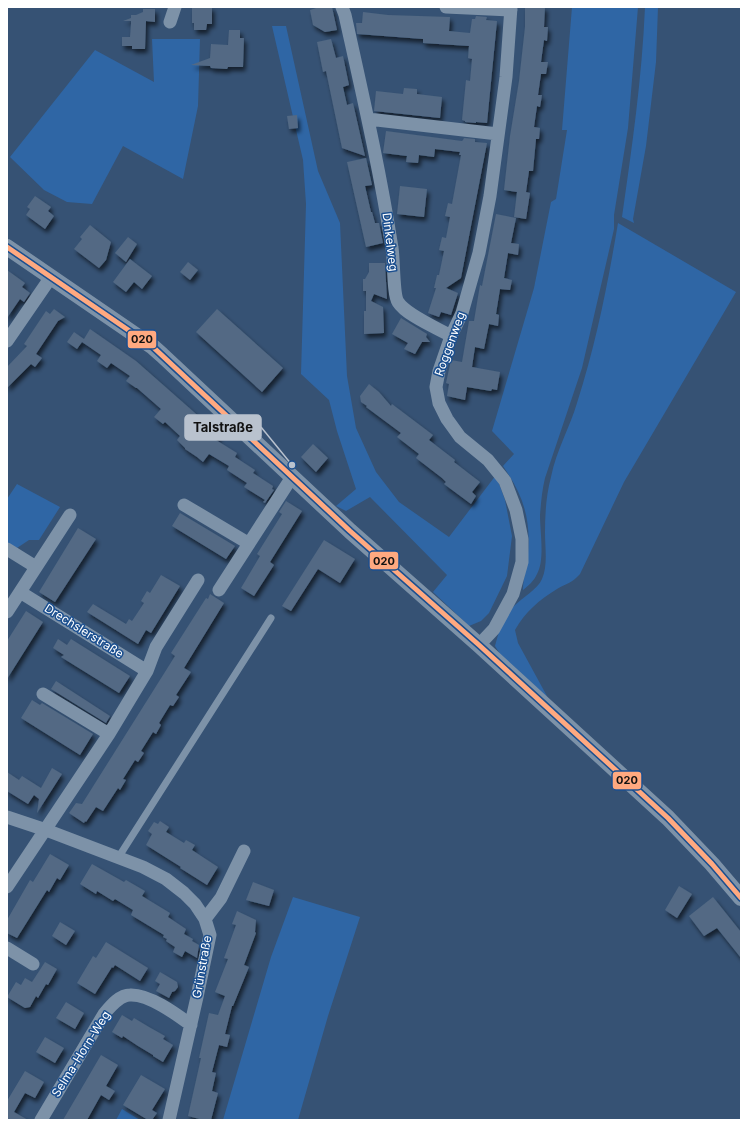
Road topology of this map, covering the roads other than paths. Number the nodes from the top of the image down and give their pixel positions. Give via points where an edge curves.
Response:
1 (175, 7) edge
2 (342, 7) edge
3 (446, 7) edge
4 (511, 8) edge
5 (170, 22) dead end
6 (368, 119) junction
7 (498, 134) junction
8 (7, 248) edge
9 (51, 277) junction
10 (451, 336) junction
11 (7, 341) edge
12 (292, 477) junction
13 (184, 505) dead end
14 (70, 515) dead end
15 (248, 543) junction
16 (7, 549) edge
17 (36, 567) junction
18 (198, 580) dead end
19 (219, 590) dead end
20 (20, 592) junction
21 (7, 612) edge
22 (271, 618) dead end
23 (479, 645) junction
24 (147, 671) junction
25 (43, 694) dead end
26 (109, 734) junction
27 (7, 817) edge
28 (46, 830) junction
29 (244, 851) dead end
30 (118, 858) junction
31 (7, 887) edge
32 (741, 898) edge
33 (205, 919) junction
34 (7, 948) edge
35 (33, 964) dead end
36 (191, 1025) junction
37 (41, 1120) edge
38 (169, 1120) edge

1 - 5 street
2 - 6 street, Dinkelweg
3 - 4 street
4 - 7 street, Roggenweg via 506,77
6 - 7 street
6 - 10 street, Dinkelweg via 392,250 396,300 404,310
7 - 10 street, Roggenweg via 479,253 462,313
8 - 9 street
9 - 11 street
9 - 12 street via 153,347
10 - 23 street, Roggenweg via 436,387 439,403 460,437 488,460 505,481 516,510 522,539 522,562 513,594 494,629
12 - 15 street
12 - 23 street
13 - 15 street
14 - 17 street
15 - 19 street
16 - 17 street
17 - 20 street
18 - 24 street via 156,647
20 - 21 street
20 - 24 street, Drechslerstraße
22 - 30 lane
23 - 32 street via 668,818
24 - 26 street
25 - 26 street
26 - 28 street
27 - 28 street, Grünstraße
28 - 30 street, Grünstraße
28 - 31 street
29 - 33 street via 221,898
30 - 33 street, Grünstraße via 143,867 166,880 195,904
33 - 36 street, Grünstraße via 210,935
34 - 35 street
36 - 37 street, Selma-Horn-Weg via 146,997 129,995 115,1002 104,1014
36 - 38 street, Grünstraße

